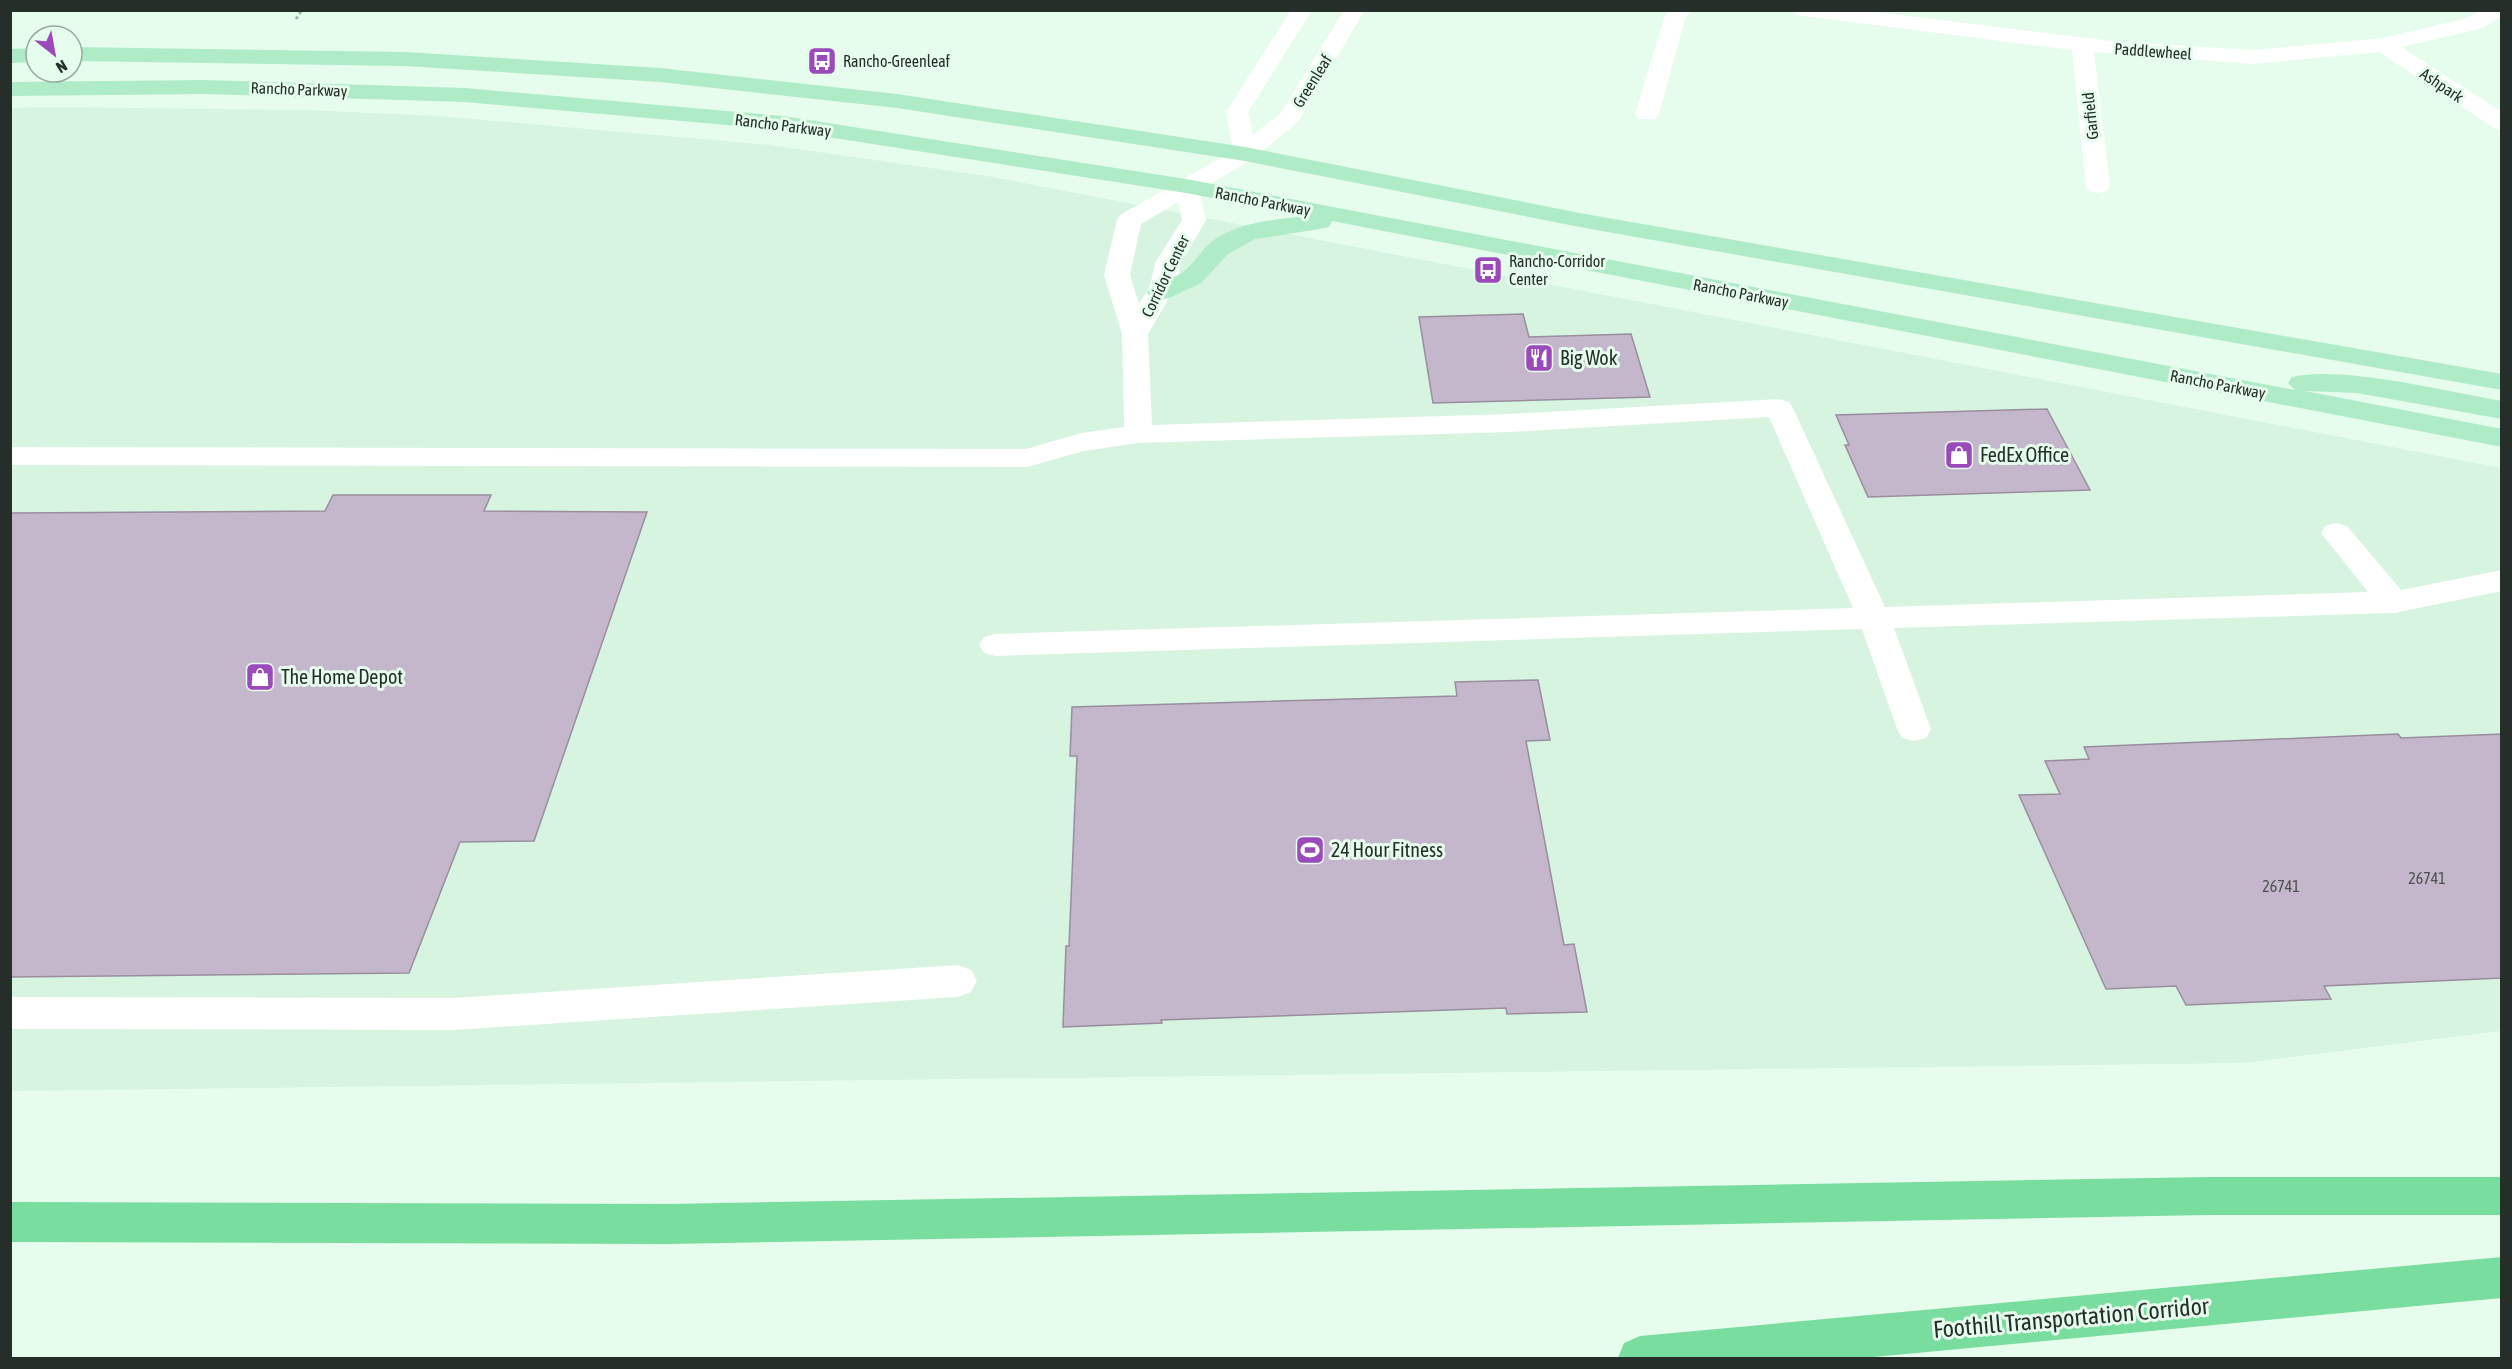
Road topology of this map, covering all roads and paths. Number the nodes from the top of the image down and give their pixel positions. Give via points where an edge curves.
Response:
1 (1302, 10) edge
2 (1355, 10) edge
3 (1682, 10) edge
4 (1804, 10) edge
5 (2497, 10) edge
6 (2082, 45) junction
7 (2383, 45) junction
8 (84, 54) edge
9 (10, 89) edge
10 (1647, 114) dead end
11 (2502, 123) edge
12 (1245, 154) junction
13 (1186, 186) junction
14 (2098, 186) dead end
15 (1351, 218) junction
16 (1160, 292) junction
17 (1135, 334) junction
18 (2502, 382) edge
19 (2292, 398) junction
20 (2502, 410) edge
21 (1138, 434) junction
22 (2502, 438) edge
23 (10, 456) edge
24 (2336, 533) dead end
25 (2502, 580) edge
26 (2394, 602) junction
27 (1874, 618) junction
28 (995, 645) dead end
29 (1914, 729) dead end
30 (958, 981) dead end
31 (10, 1013) edge
32 (2502, 1196) edge
33 (10, 1222) edge
34 (2502, 1277) edge
35 (1640, 1359) edge

1 - 12 street via 1237,112
2 - 12 street, Greenleaf via 1290,117
3 - 10 street via 1675,18
4 - 6 street, Paddlewheel
5 - 7 street, Paddlewheel via 2475,23
6 - 7 street, Paddlewheel via 2253,57
6 - 14 street, Garfield
7 - 11 street, Ashpark
8 - 12 main road, Rancho Parkway via 359,58 660,75 897,101
9 - 13 main road, Rancho Parkway via 279,88 465,95 631,108 783,123
12 - 13 street, Greenleaf
12 - 18 main road, Rancho Parkway via 1585,221
13 - 15 main road, Rancho Parkway
13 - 16 street, Corridor Center via 1194,220 1168,263
13 - 17 street, Corridor Center via 1129,220 1117,275
15 - 16 main road via 1246,234 1219,249 1192,278
15 - 19 main road, Rancho Parkway
16 - 17 street, Corridor Center
17 - 21 street, Corridor Center
19 - 20 main road via 2302,382 2357,385
19 - 22 main road, Rancho Parkway
21 - 23 street via 1081,442 1027,458
21 - 27 street via 1510,423 1779,408
24 - 26 street
25 - 26 street
26 - 27 street
27 - 28 street
27 - 29 street
30 - 31 street via 454,1014
32 - 33 highway via 2208,1196 668,1224
34 - 35 highway, Foothill Transportation Corridor

